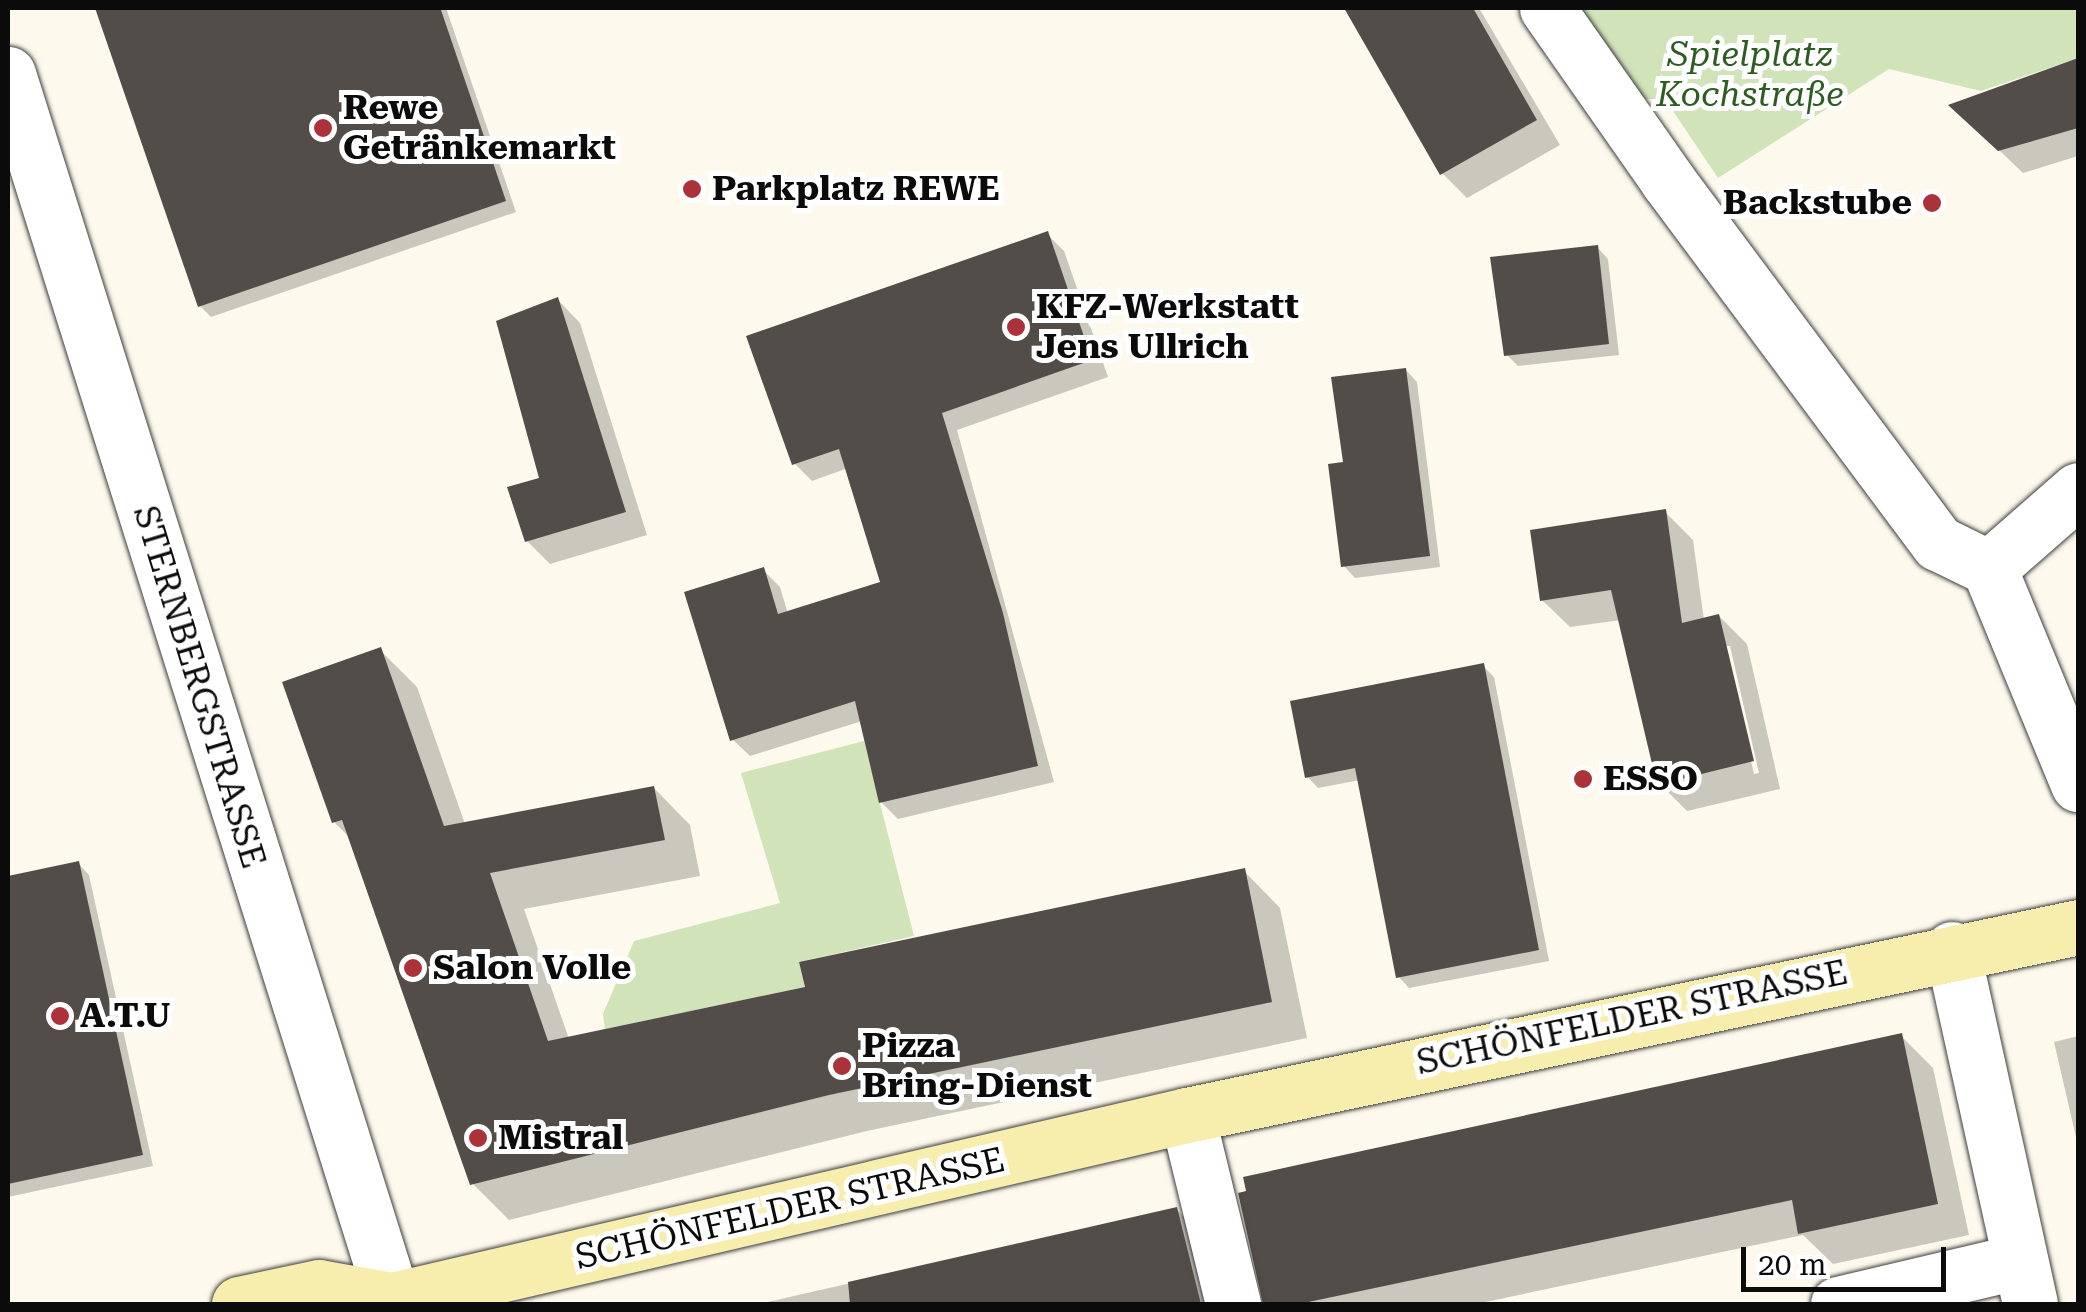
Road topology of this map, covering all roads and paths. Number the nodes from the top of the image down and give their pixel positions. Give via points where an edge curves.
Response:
1 (1547, 8) edge
2 (8, 74) edge
3 (2078, 490) edge
4 (1990, 568) junction
5 (2078, 784) edge
6 (2078, 927) edge
7 (1952, 948) junction
8 (1187, 1116) junction
9 (2025, 1283) edge
10 (391, 1303) edge
11 (239, 1304) edge
12 (1233, 1304) edge
13 (1838, 1304) edge

1 - 4 street via 1938,543
2 - 10 street, STERNBERGSTRASSE
3 - 4 street
4 - 5 street
6 - 7 main road, SCHÖNFELDER STRASSE
7 - 8 main road, SCHÖNFELDER STRASSE
7 - 9 street
8 - 10 main road, SCHÖNFELDER STRASSE
8 - 12 street
9 - 13 street
10 - 11 main road via 319,1287

